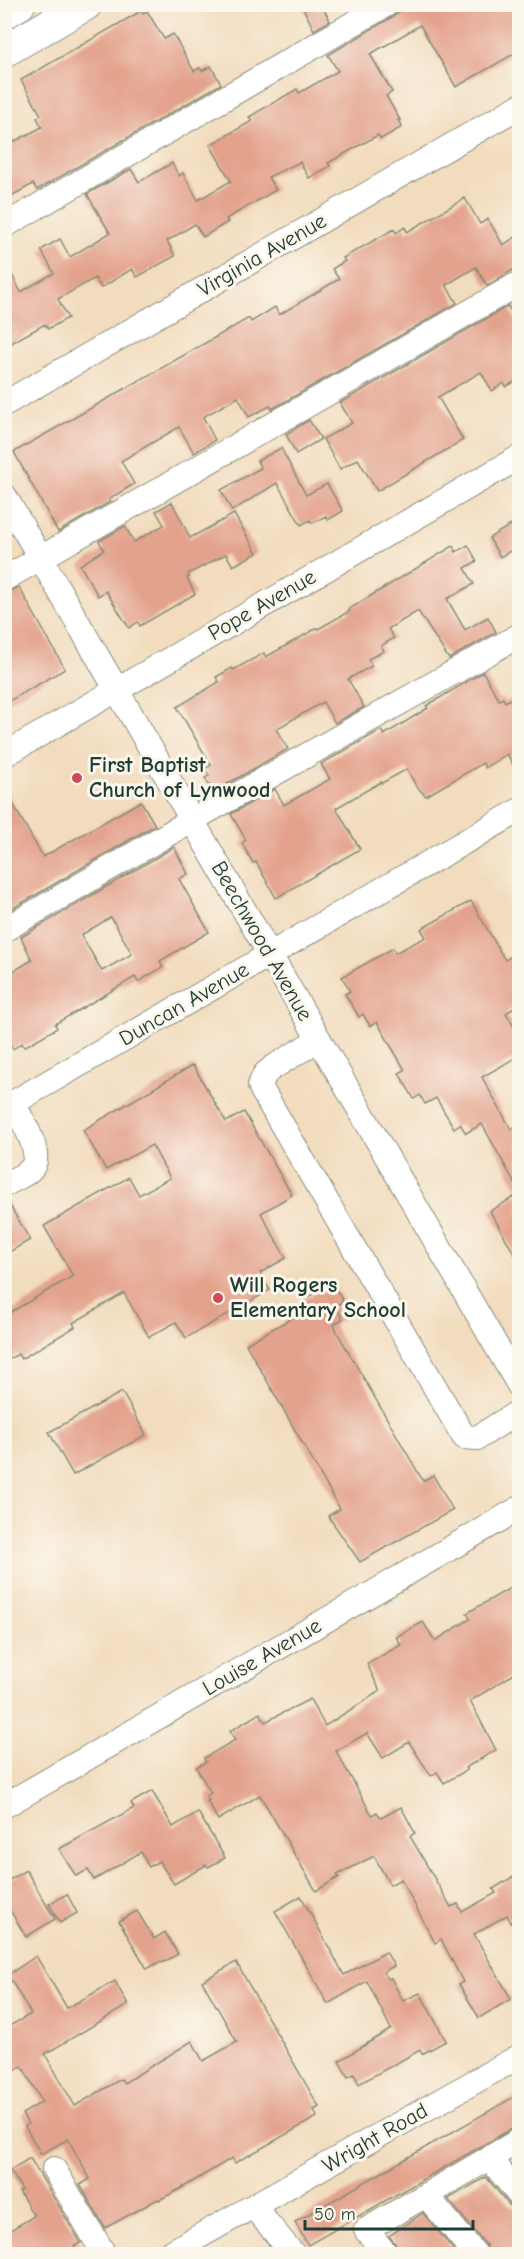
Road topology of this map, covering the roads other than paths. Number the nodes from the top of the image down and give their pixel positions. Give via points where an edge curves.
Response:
1 (19, 4) edge
2 (86, 4) edge
3 (387, 4) edge
4 (4, 13) edge
5 (4, 51) edge
6 (519, 106) edge
7 (4, 226) edge
8 (519, 283) edge
9 (4, 404) edge
10 (519, 457) edge
11 (4, 495) edge
12 (41, 558) junction
13 (4, 579) edge
14 (519, 634) edge
15 (117, 689) junction
16 (4, 754) edge
17 (519, 810) edge
18 (192, 820) junction
19 (4, 930) edge
20 (270, 954) junction
21 (319, 1039) junction
22 (9, 1105) edge
23 (4, 1185) edge
24 (519, 1387) edge
25 (519, 1411) edge
26 (519, 1509) edge
27 (4, 1806) edge
28 (519, 2056) edge
29 (519, 2140) edge
30 (489, 2158) junction
31 (54, 2169) dead end
32 (426, 2195) junction
33 (519, 2196) edge
34 (254, 2208) junction
35 (104, 2254) edge
36 (168, 2254) edge
37 (293, 2254) edge
38 (386, 2254) edge
39 (475, 2254) edge

1 - 4 main road
2 - 5 main road
3 - 7 street
6 - 9 street, Virginia Avenue
8 - 12 street
10 - 15 street, Pope Avenue
11 - 12 street, Beechwood Avenue
12 - 13 street
12 - 15 street, Beechwood Avenue
14 - 18 street
15 - 16 street, Pope Avenue
15 - 18 street, Beechwood Avenue
17 - 20 street, Duncan Avenue
18 - 19 street
18 - 20 street, Beechwood Avenue
20 - 21 street, Beechwood Avenue
20 - 22 street, Duncan Avenue
21 - 24 street, Beechwood Avenue
21 - 25 street via 272,1068 260,1085 263,1092 464,1437 477,1438
22 - 23 street via 36,1148 31,1170
26 - 27 street, Louise Avenue
28 - 34 street, Wright Road
29 - 30 street
30 - 32 street
30 - 33 street
31 - 35 street
32 - 38 street via 366,2230
32 - 39 street
34 - 36 street, Wright Road
34 - 37 street

